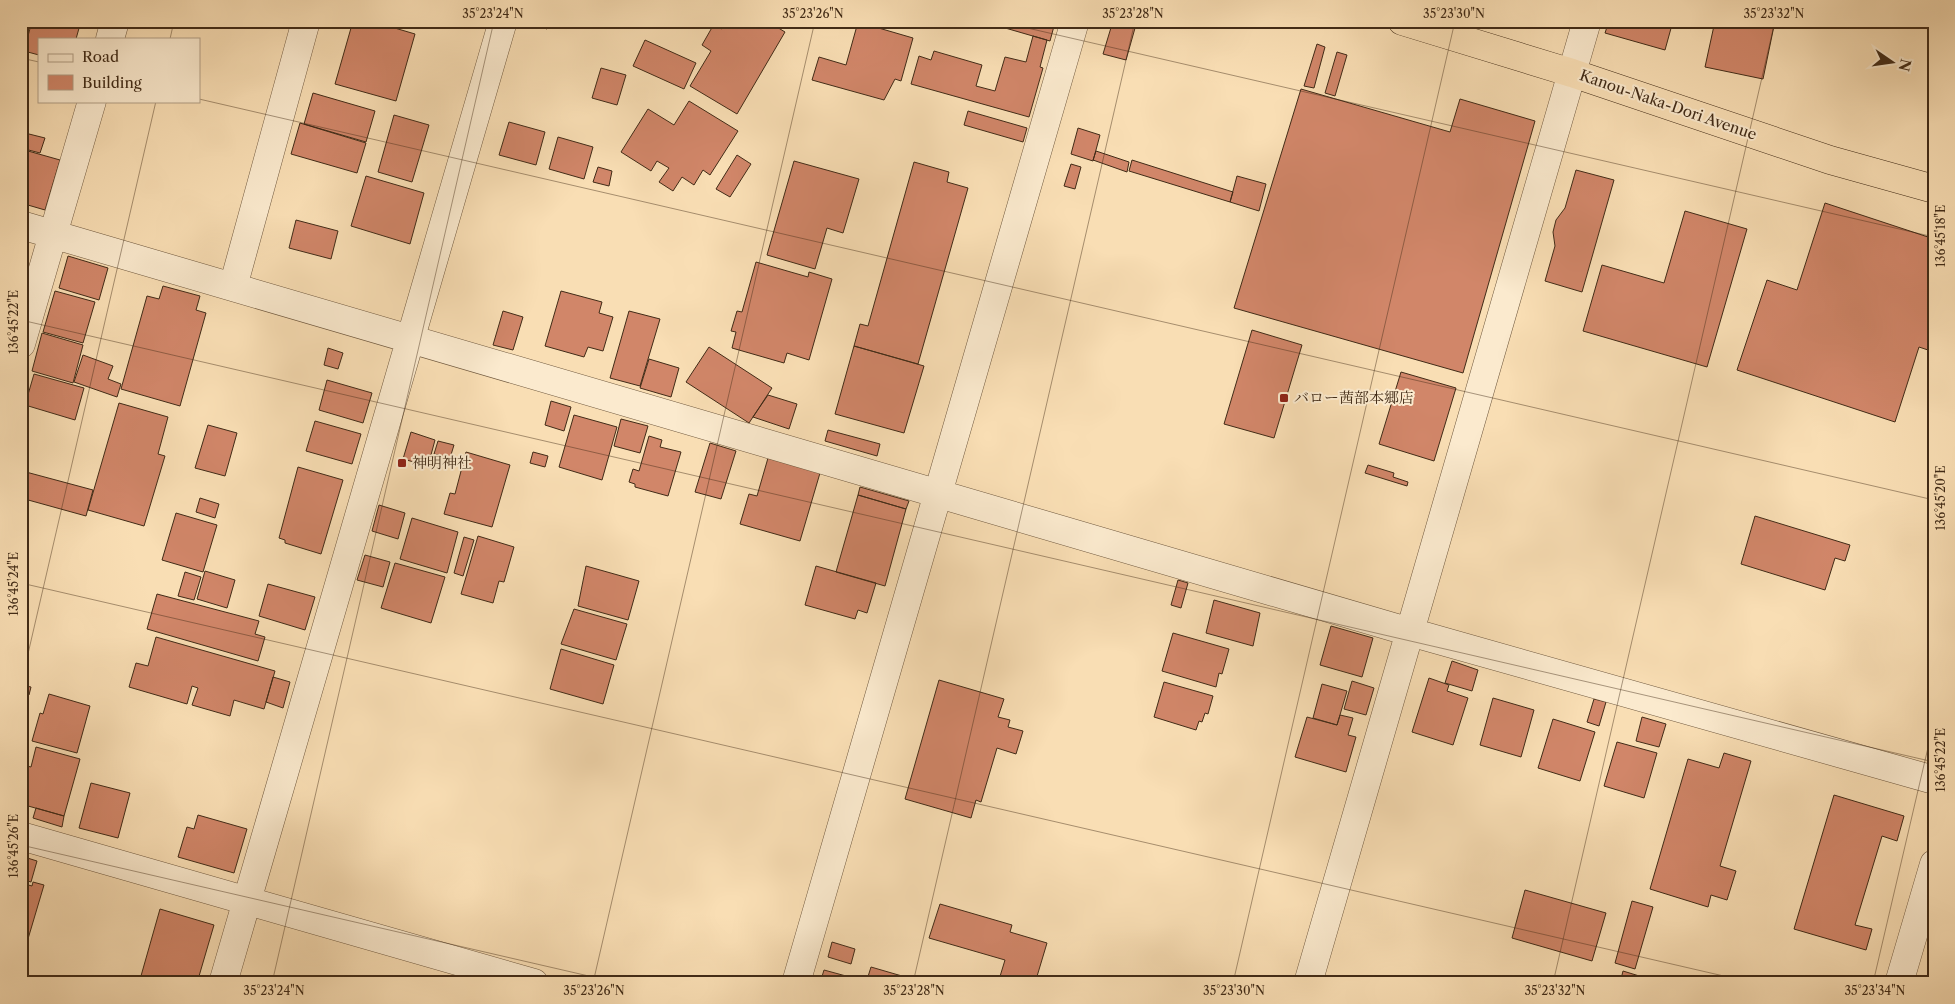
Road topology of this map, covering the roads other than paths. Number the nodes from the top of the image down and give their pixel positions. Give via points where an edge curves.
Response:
1 (115, 21) edge
2 (306, 21) edge
3 (503, 21) edge
4 (1075, 21) edge
5 (1402, 21) edge
6 (1587, 21) edge
7 (1466, 31) edge
8 (110, 38) edge
9 (1572, 73) junction
10 (92, 102) edge
11 (1934, 190) edge
12 (21, 225) edge
13 (53, 234) junction
14 (232, 286) junction
15 (410, 339) junction
16 (21, 344) edge
17 (937, 494) junction
18 (1410, 632) junction
19 (1934, 780) edge
20 (21, 836) edge
21 (1934, 864) edge
22 (247, 900) junction
23 (224, 983) edge
24 (534, 983) edge
25 (796, 983) edge
26 (1308, 983) edge
27 (1899, 983) edge

1 - 8 street
2 - 14 street
3 - 15 street
4 - 17 street
5 - 7 highway, Kanou-Naka-Dori Avenue
6 - 9 street
7 - 9 highway, Kanou-Naka-Dori Avenue
9 - 11 highway, Kanou-Naka-Dori Avenue via 1830,160
9 - 18 street
10 - 13 street
12 - 13 street
13 - 14 street
13 - 16 street
14 - 15 street
15 - 17 street
15 - 22 street
17 - 18 street
17 - 25 street
18 - 19 street
18 - 26 street
20 - 22 street
21 - 27 street
22 - 23 street
22 - 24 street

